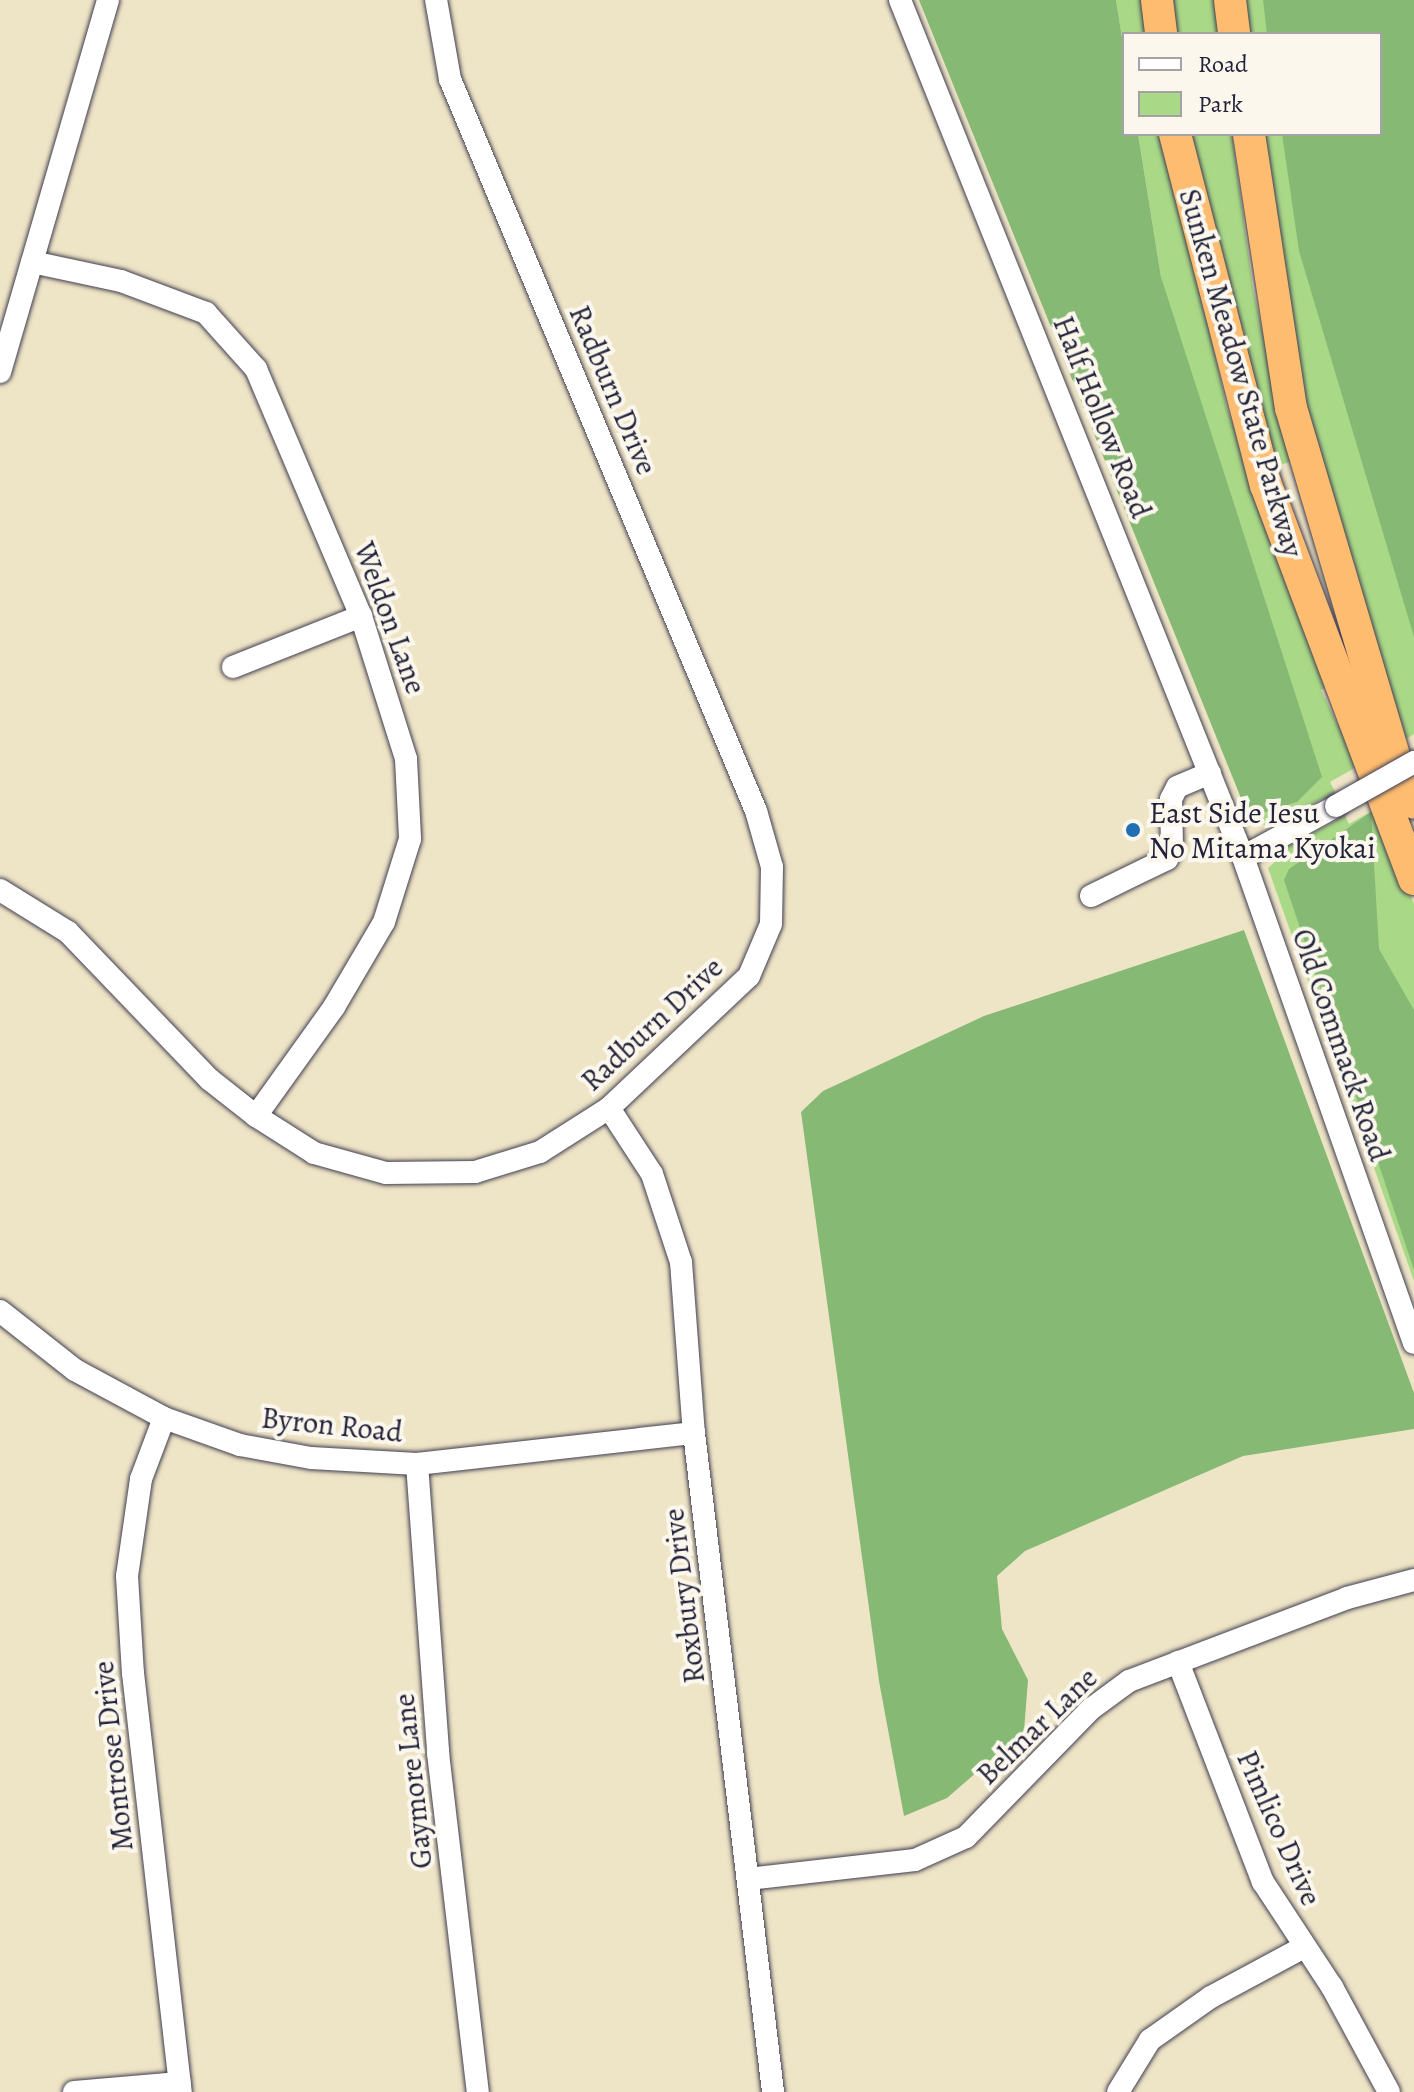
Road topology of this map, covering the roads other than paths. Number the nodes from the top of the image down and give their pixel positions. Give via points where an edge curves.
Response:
1 (108, 0) edge
2 (436, 0) edge
3 (900, 0) edge
4 (1157, 0) edge
5 (1230, 0) edge
6 (1161, 32) edge
7 (1234, 32) edge
8 (1176, 136) edge
9 (1249, 136) edge
10 (32, 262) junction
11 (0, 372) edge
12 (361, 616) junction
13 (233, 667) dead end
14 (1414, 762) edge
15 (1210, 773) junction
16 (1414, 803) edge
17 (1243, 857) junction
18 (1414, 879) edge
19 (0, 890) edge
20 (1091, 896) dead end
21 (609, 1108) junction
22 (256, 1116) junction
23 (0, 1311) edge
24 (1414, 1343) edge
25 (164, 1418) junction
26 (694, 1433) junction
27 (417, 1464) junction
28 (1414, 1580) edge
29 (1178, 1662) junction
30 (748, 1879) junction
31 (1302, 1948) junction
32 (180, 2087) edge
33 (74, 2092) edge
34 (478, 2092) edge
35 (773, 2092) edge
36 (1118, 2092) edge
37 (1389, 2092) edge

1 - 10 street
2 - 21 street, Radburn Drive via 450,79 687,640 756,811 772,867 771,924 749,976
3 - 15 street, Half Hollow Road
4 - 6 highway
5 - 7 highway
8 - 18 highway, Sunken Meadow State Parkway via 1266,485
9 - 16 highway, Sunken Meadow State Parkway via 1291,408 1399,772
10 - 11 street
10 - 12 street, Weldon Lane via 121,281 206,313 256,369
12 - 13 street
12 - 22 street, Weldon Lane via 406,759 410,839 384,922 334,1007
14 - 17 street, bridge
15 - 17 street, Half Hollow Road
15 - 20 street via 1177,787 1171,799 1172,846 1167,859
17 - 24 street, Old Commack Road
19 - 22 street, Radburn Drive via 68,932 209,1079
21 - 22 street, Radburn Drive via 540,1152 475,1172 386,1173 314,1153
21 - 26 street, Roxbury Drive via 652,1174 681,1262
23 - 25 street, Byron Road via 75,1370
25 - 27 street, Byron Road via 240,1445 311,1458
25 - 32 street, Montrose Drive via 141,1479 127,1576 133,1673
26 - 27 street, Byron Road
26 - 30 street, Roxbury Drive
27 - 34 street, Gaymore Lane via 438,1753
28 - 29 street, Belmar Lane via 1347,1598
29 - 30 street, Belmar Lane via 1129,1681 1091,1709 966,1837 915,1860
29 - 31 street, Pimlico Drive via 1263,1882
30 - 35 street, Roxbury Drive
31 - 36 street via 1211,1997 1150,2040
31 - 37 street, Pimlico Drive via 1332,1987
32 - 33 street

